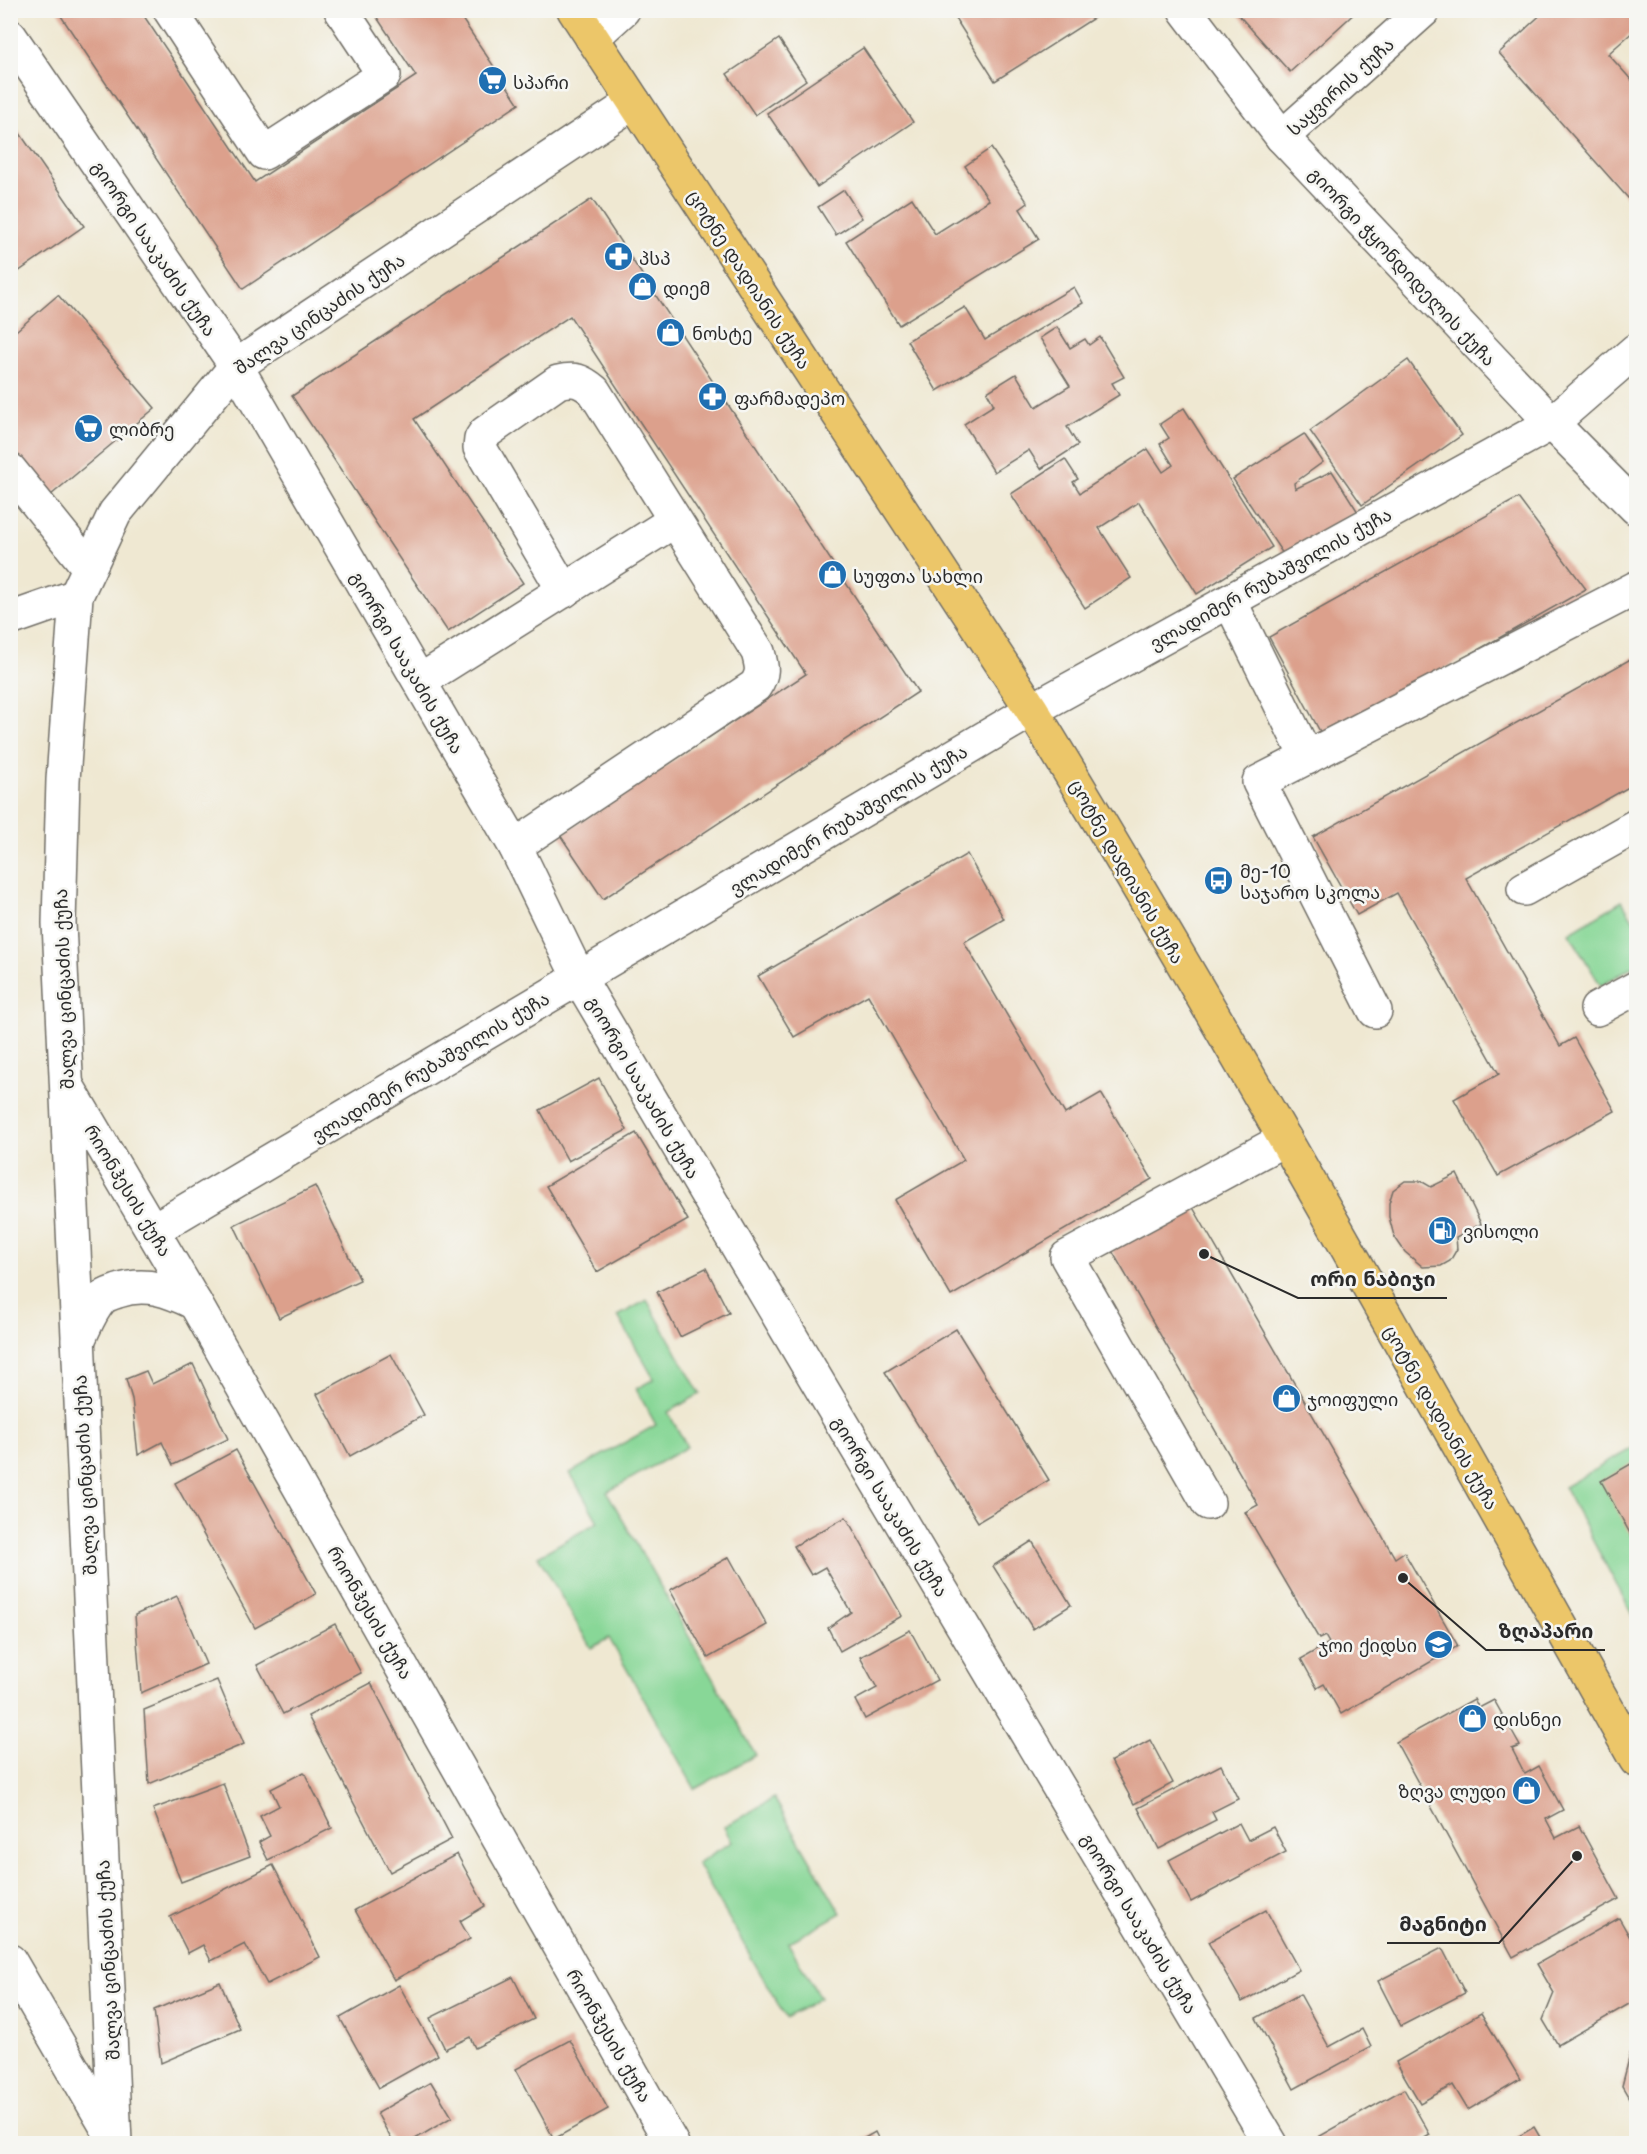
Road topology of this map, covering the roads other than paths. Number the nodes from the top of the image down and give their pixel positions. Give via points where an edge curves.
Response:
1 (170, 10) edge
2 (341, 10) edge
3 (574, 10) edge
4 (623, 10) edge
5 (1185, 10) edge
6 (1424, 10) edge
7 (10, 36) edge
8 (592, 38) junction
9 (634, 102) junction
10 (1282, 137) junction
11 (1636, 350) edge
12 (236, 366) junction
13 (1552, 423) junction
14 (10, 470) edge
15 (1636, 508) edge
16 (674, 521) junction
17 (83, 582) junction
18 (1636, 588) edge
19 (564, 591) junction
20 (1230, 601) junction
21 (10, 619) edge
22 (420, 681) junction
23 (1032, 710) junction
24 (1307, 758) junction
25 (1636, 826) edge
26 (515, 846) junction
27 (1524, 889) dead end
28 (579, 978) junction
29 (1636, 988) edge
30 (1597, 1009) dead end
31 (1375, 1011) dead end
32 (66, 1083) junction
33 (1285, 1139) junction
34 (153, 1230) junction
35 (195, 1303) junction
36 (78, 1342) junction
37 (1208, 1503) dead end
38 (1636, 1760) edge
39 (10, 1961) edge
40 (116, 2143) edge
41 (672, 2144) edge
42 (1271, 2144) edge

1 - 2 street via 264,153 384,75
3 - 8 main road, ცოტნე დადიანის ქუჩა
4 - 8 street
5 - 10 street, გიორგი ჭყონდიდელის ქუჩა
6 - 10 street, საყვირის ქუჩა
7 - 12 street, გიორგი სააკაძის ქუჩა
8 - 9 main road, ცოტნე დადიანის ქუჩა
9 - 12 street, შალვა ცინცაძის ქუჩა
9 - 23 main road, ცოტნე დადიანის ქუჩა
10 - 13 street, გიორგი ჭყონდიდელის ქუჩა
11 - 13 street, ვლადიმერ რუბაშვილის ქუჩა
12 - 17 street, შალვა ცინცაძის ქუჩა via 115,513
12 - 22 street, გიორგი სააკაძის ქუჩა
13 - 15 street, გიორგი ჭყონდიდელის ქუჩა
13 - 20 street, ვლადიმერ რუბაშვილის ქუჩა
14 - 17 street
16 - 19 street
16 - 19 street via 594,391 572,378 558,382 485,433 480,448
16 - 26 street via 758,652 761,677 755,686
17 - 21 street
17 - 32 street, შალვა ცინცაძის ქუჩა via 63,780 59,923
18 - 24 street
19 - 22 street
20 - 23 street, ვლადიმერ რუბაშვილის ქუჩა
20 - 24 street
22 - 26 street, გიორგი სააკაძის ქუჩა
23 - 28 street, ვლადიმერ რუბაშვილის ქუჩა
23 - 33 main road, ცოტნე დადიანის ქუჩა
24 - 31 street via 1259,782
25 - 27 street
26 - 28 street, გიორგი სააკაძის ქუჩა
28 - 34 street, ვლადიმერ რუბაშვილის ქუჩა
28 - 42 street, გიორგი სააკაძის ქუჩა
29 - 30 street
32 - 34 street, რიონჰესის ქუჩა
32 - 36 street, შალვა ცინცაძის ქუჩა
33 - 37 street via 1067,1257
33 - 38 main road, ცოტნე დადიანის ქუჩა
34 - 35 street, რიონჰესის ქუჩა
35 - 36 street via 148,1286 103,1296
35 - 41 street, რიონჰესის ქუჩა
36 - 40 street, შალვა ცინცაძის ქუჩა
39 - 40 street

